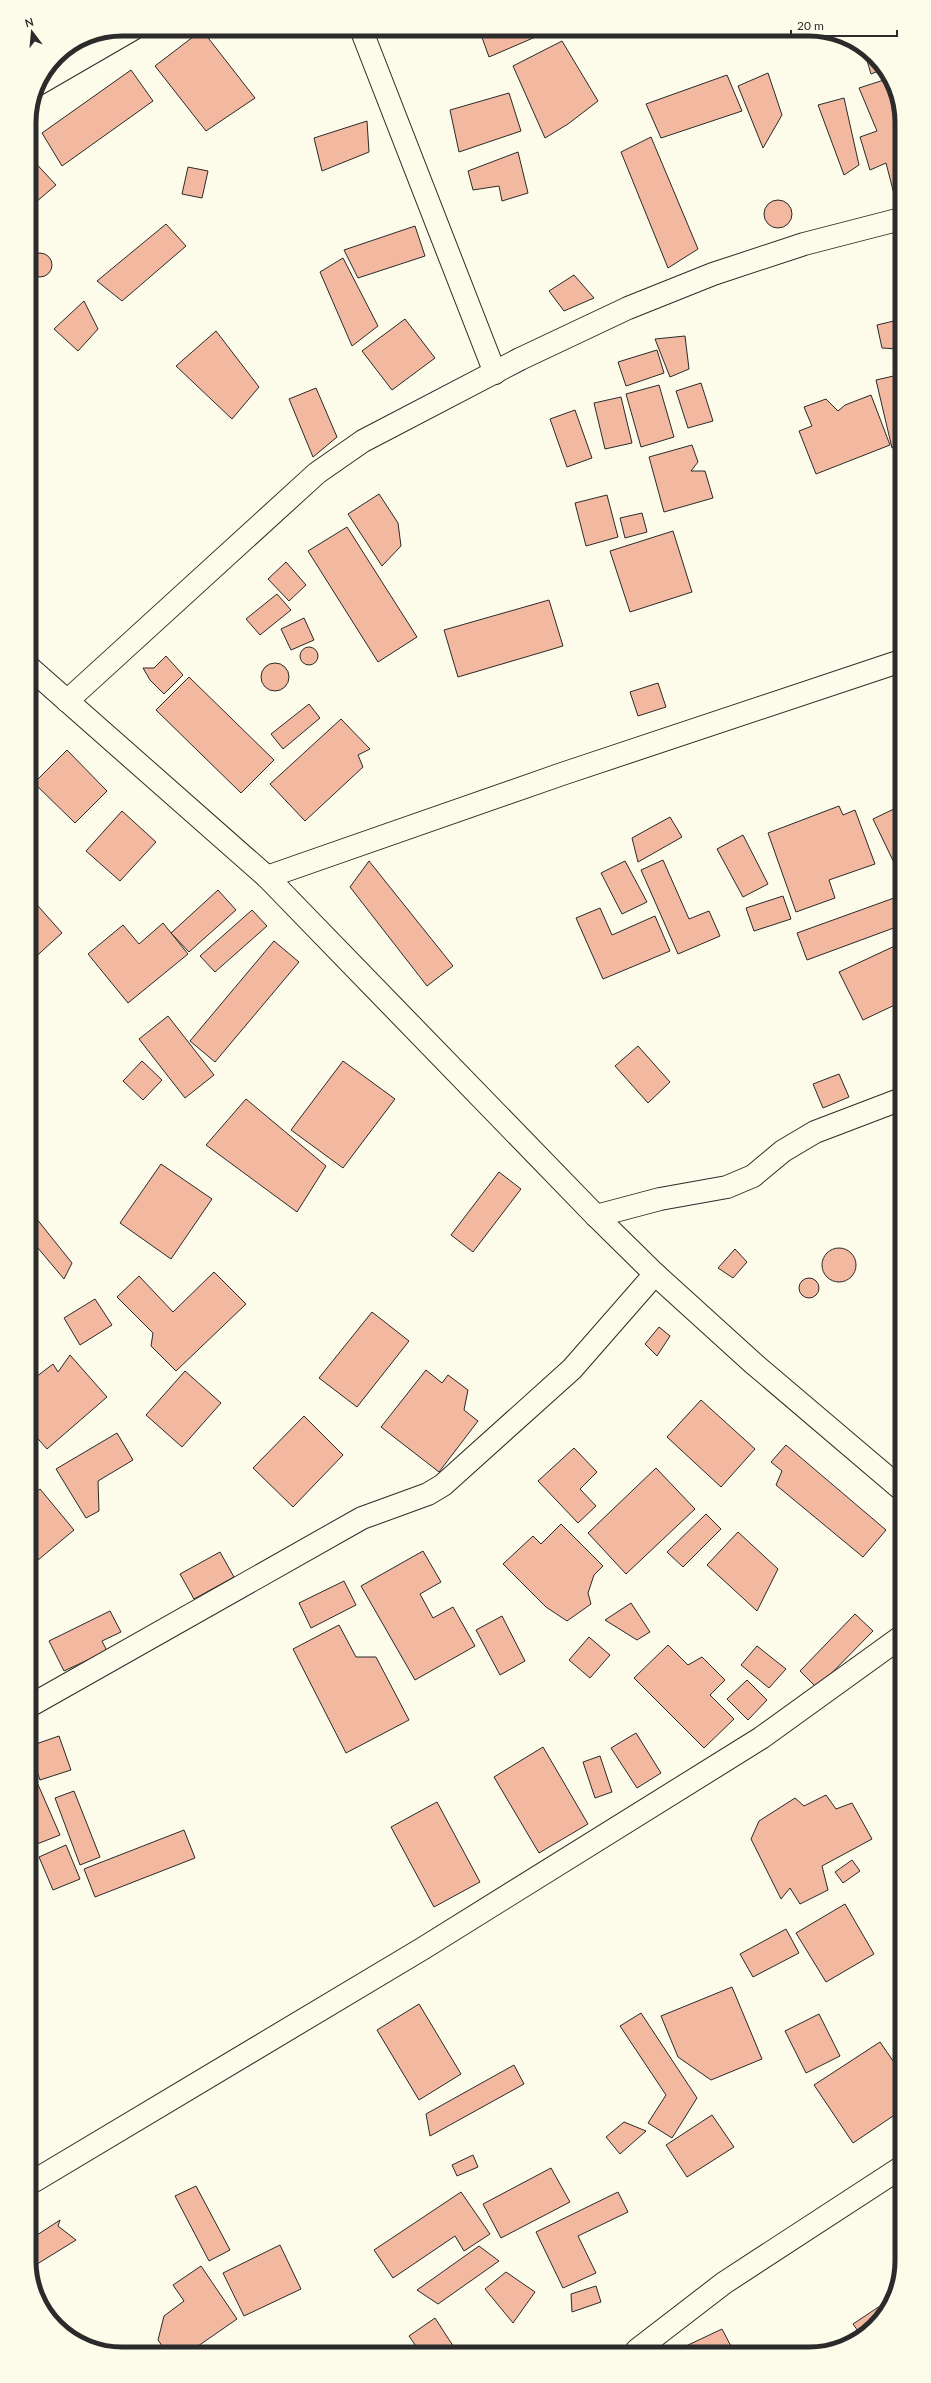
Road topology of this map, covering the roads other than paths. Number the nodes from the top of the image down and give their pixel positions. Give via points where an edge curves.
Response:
1 (121, 36) edge
2 (364, 36) edge
3 (48, 78) edge
4 (895, 221) edge
5 (495, 372) junction
6 (895, 663) edge
7 (36, 673) edge
8 (67, 701) junction
9 (266, 877) junction
10 (895, 1102) edge
11 (596, 1216) junction
12 (655, 1274) junction
13 (895, 1484) edge
14 (895, 1642) edge
15 (36, 1702) edge
16 (895, 2172) edge
17 (36, 2180) edge
18 (641, 2347) edge

1 - 3 street
2 - 5 street
4 - 5 street via 804,244 713,274 628,308
5 - 8 street via 363,441 317,474
6 - 9 street via 562,774
7 - 8 street
8 - 9 street
9 - 11 street
10 - 11 street via 815,1132 783,1151 753,1176 727,1187 660,1199
11 - 12 street
12 - 13 street via 753,1363
12 - 15 street via 572,1369 443,1485 428,1494 362,1518
14 - 17 street via 754,1742 422,1950
16 - 18 street via 724,2283

